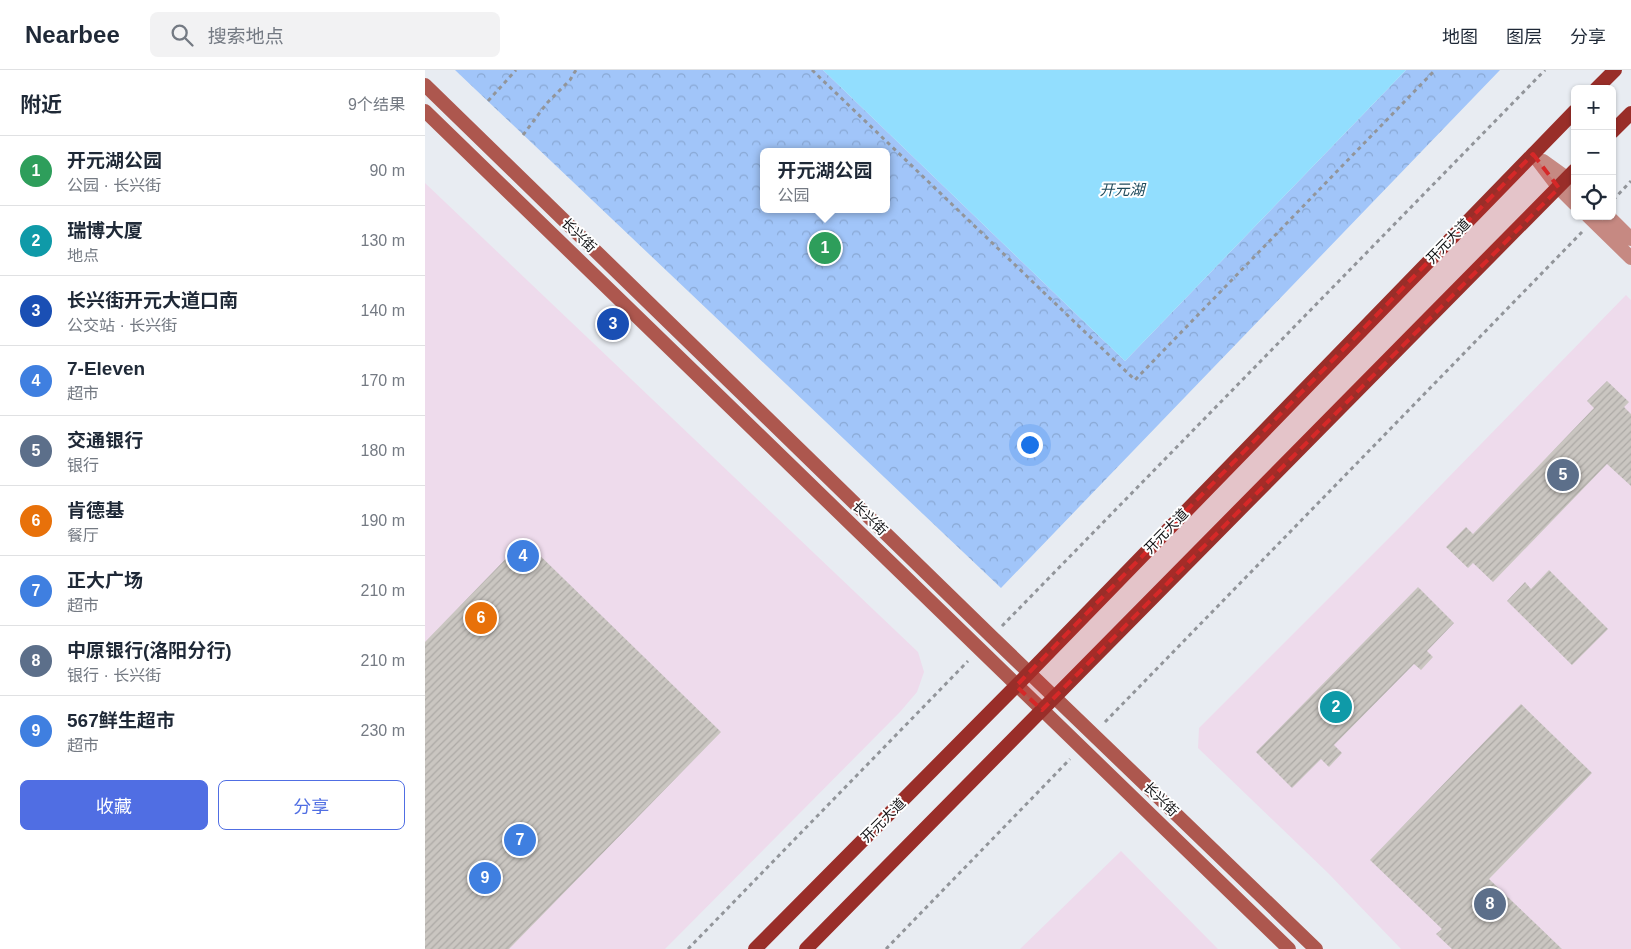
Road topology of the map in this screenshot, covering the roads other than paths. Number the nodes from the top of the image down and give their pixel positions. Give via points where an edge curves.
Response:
1 (1615, 70) edge
2 (425, 85) edge
3 (1600, 85) edge
4 (425, 112) edge
5 (1631, 113) edge
6 (1571, 115) edge
7 (1614, 130) edge
8 (1533, 154) junction
9 (1569, 180) edge
10 (1591, 220) edge
11 (1612, 220) edge
12 (1631, 239) edge
13 (1631, 258) edge
14 (1029, 673) junction
15 (1016, 686) junction
16 (1055, 697) junction
17 (1042, 710) junction
18 (755, 949) edge
19 (806, 949) edge
20 (1289, 949) edge
21 (1316, 949) edge

1 - 3 main road
2 - 14 main road, 长兴街
4 - 15 main road, 长兴街
5 - 7 main road
6 - 8 main road, 开元大道
8 - 9 street
8 - 14 main road, 开元大道
9 - 16 main road
10 - 13 street
11 - 12 street
14 - 15 main road, 开元大道
14 - 16 main road, 长兴街
15 - 17 main road, 长兴街
15 - 18 main road, 开元大道
16 - 17 main road
16 - 21 main road, 长兴街
17 - 19 main road
17 - 20 main road, 长兴街

